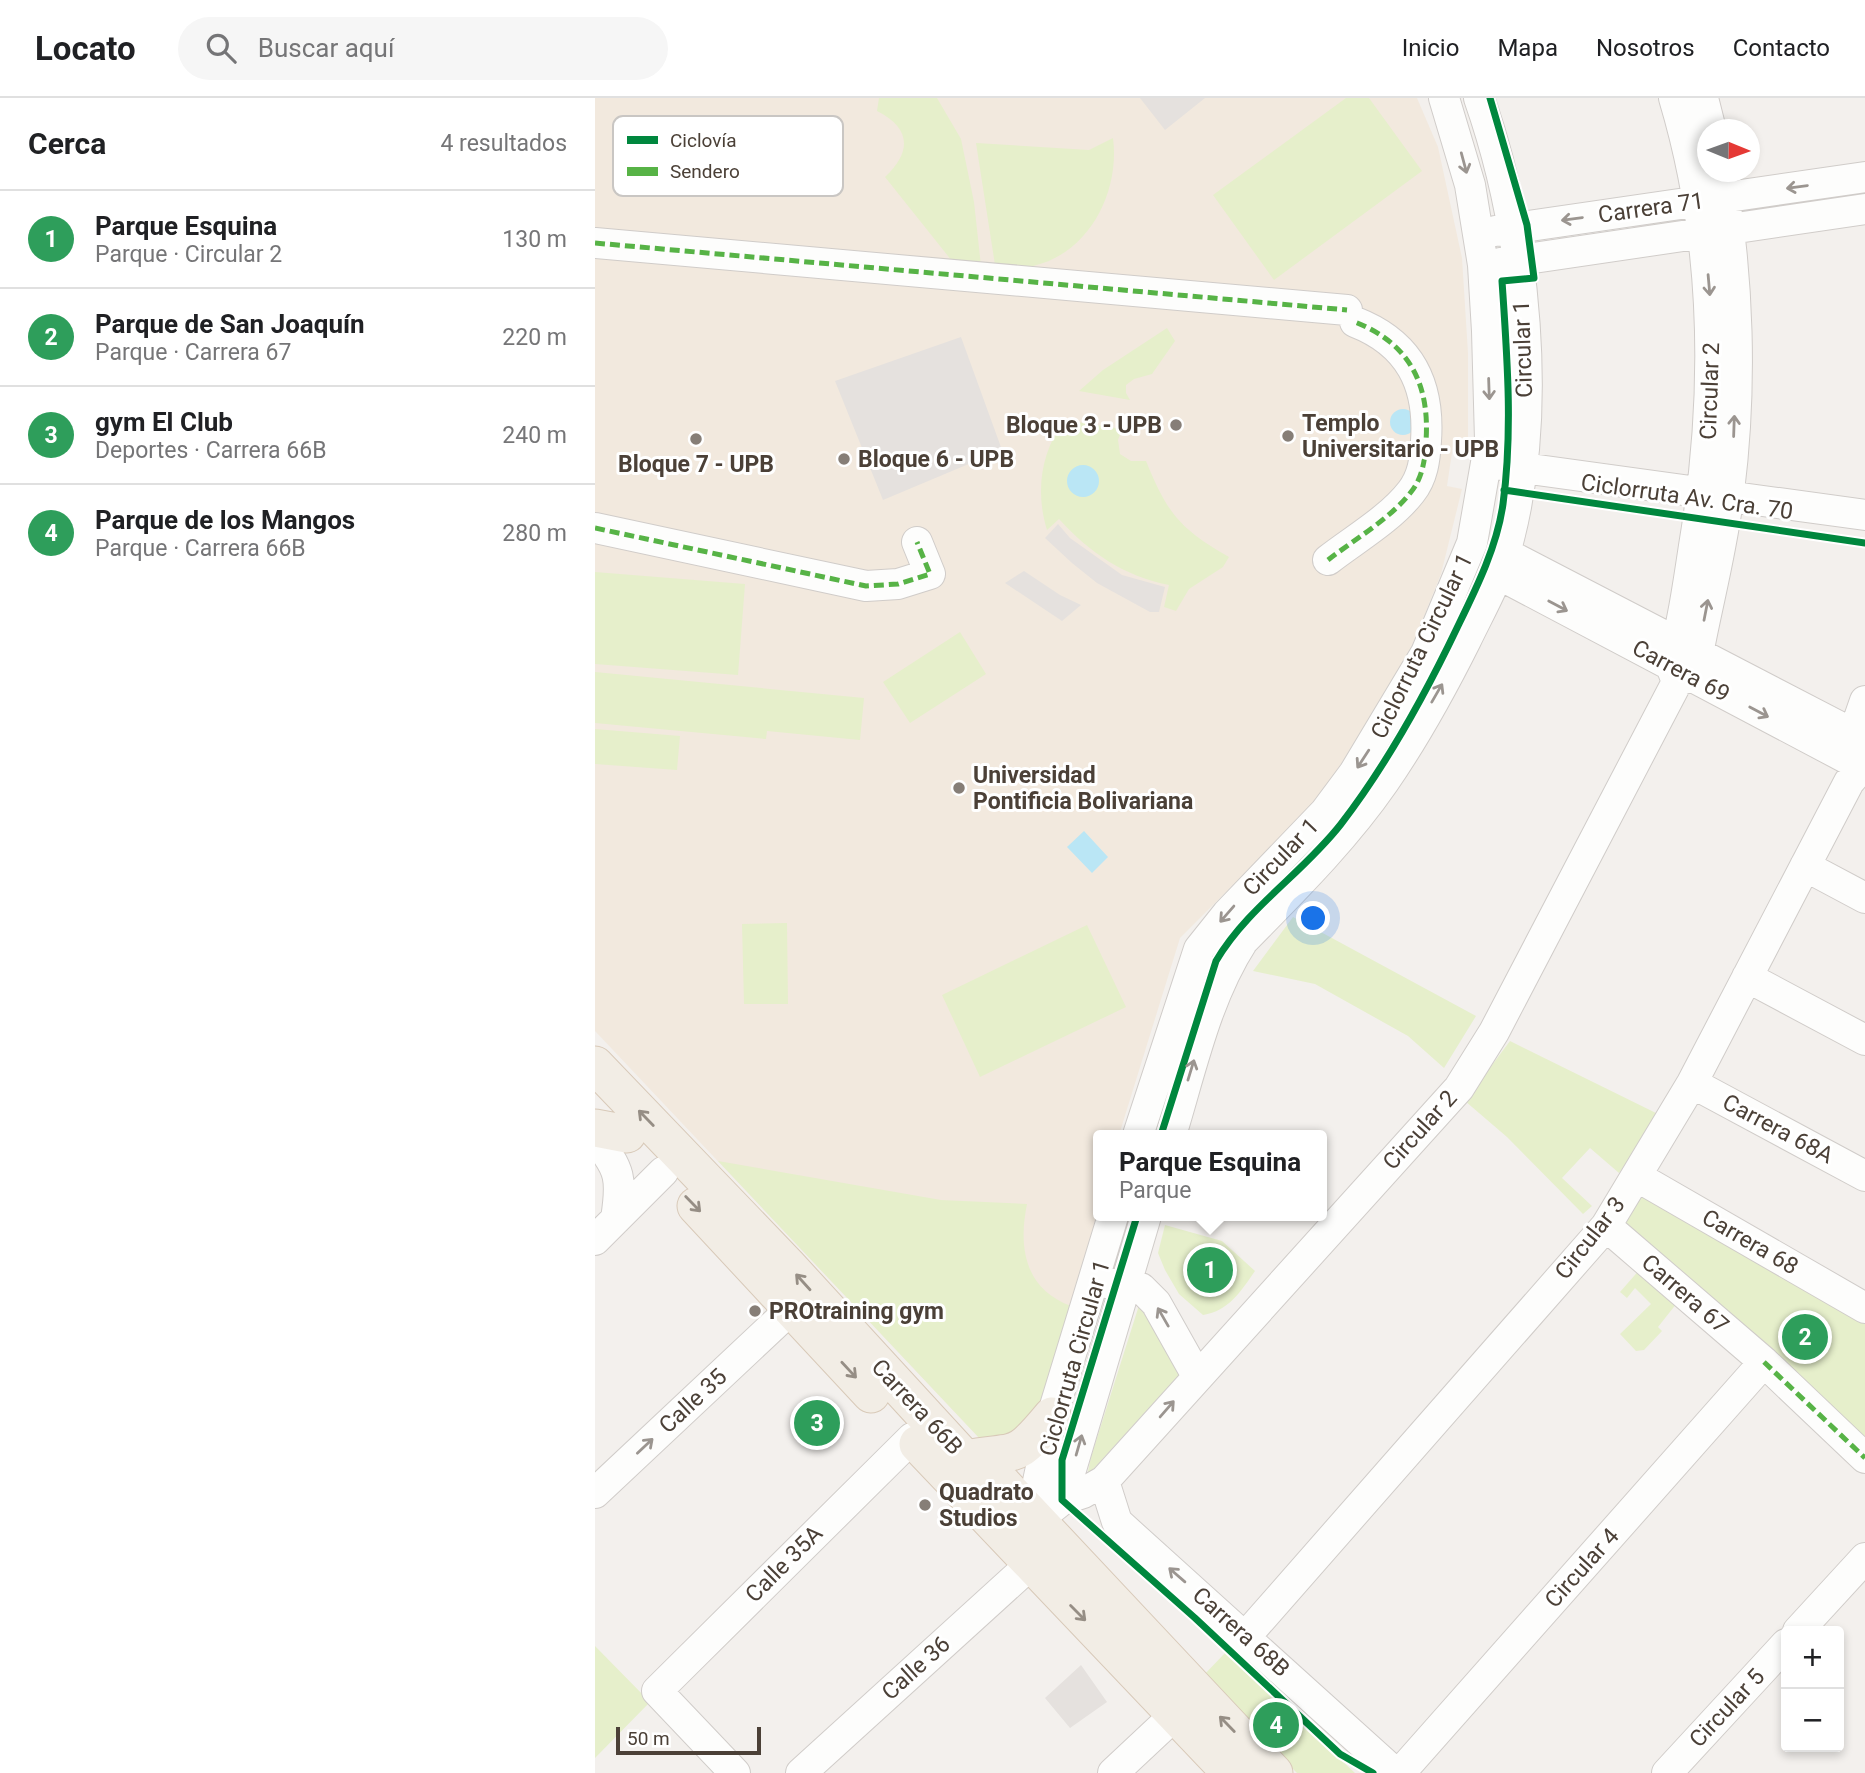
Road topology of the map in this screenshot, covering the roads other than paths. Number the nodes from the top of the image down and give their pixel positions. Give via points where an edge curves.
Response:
1 (1444, 98) edge
2 (1479, 98) edge
3 (1674, 98) edge
4 (1703, 98) edge
5 (1708, 119) edge
6 (1865, 177) edge
7 (1714, 190) edge
8 (1865, 209) edge
9 (1514, 228) junction
10 (1716, 231) junction
11 (1478, 233) junction
12 (595, 243) edge
13 (1518, 260) junction
14 (1483, 265) junction
15 (1487, 464) junction
16 (1521, 468) junction
17 (1716, 493) junction
18 (1865, 515) edge
19 (595, 528) edge
20 (917, 542) dead end
21 (1328, 561) dead end
22 (1501, 564) junction
23 (1683, 664) junction
24 (1865, 701) edge
25 (1858, 759) edge
26 (1805, 866) junction
27 (1865, 898) edge
28 (1747, 977) junction
29 (1865, 1040) edge
30 (595, 1065) edge
31 (1692, 1083) junction
32 (595, 1102) edge
33 (1140, 1130) edge
34 (1173, 1130) edge
35 (606, 1134) edge
36 (663, 1172) junction
37 (1636, 1176) junction
38 (1865, 1176) edge
39 (616, 1219) junction
40 (1111, 1221) edge
41 (1144, 1221) edge
42 (1606, 1226) junction
43 (595, 1240) edge
44 (1093, 1281) junction
45 (1124, 1285) junction
46 (1865, 1308) edge
47 (792, 1309) junction
48 (1764, 1362) junction
49 (1197, 1376) junction
50 (1052, 1416) junction
51 (912, 1438) junction
52 (1865, 1458) edge
53 (965, 1459) junction
54 (1104, 1480) junction
55 (595, 1493) edge
56 (975, 1507) junction
57 (1051, 1507) junction
58 (1044, 1554) junction
59 (1865, 1558) edge
60 (1803, 1626) edge
61 (1246, 1636) junction
62 (1781, 1649) edge
63 (1186, 1705) junction
64 (735, 1773) edge
65 (801, 1773) edge
66 (1113, 1773) edge
67 (1231, 1773) edge
68 (1274, 1773) edge
69 (1397, 1773) edge
70 (1667, 1773) edge

1 -> 11 street, Circular 1 via 1470,185
2 - 9 street, Circular 1
3 - 7 street, Circular 2
4 - 5 street
6 -> 7 street, Carrera 71
7 -> 9 street, Carrera 71
7 - 10 street, Circular 2
8 - 10 street, Carrera 71
9 - 11 street, Carrera 71
9 - 13 street, Circular 1
10 - 13 street, Carrera 71
10 - 17 street, Circular 2 via 1735,359
11 - 14 street, Circular 1
12 - 21 street via 1350,317 1398,346 1423,389 1427,422 1423,470 1413,490 1394,510
13 - 14 street, Carrera 71
13 - 16 street, Circular 1 via 1525,391
14 -> 15 street, Circular 1 via 1490,404
15 - 16 street
15 -> 33 street, Circular 1 via 1472,543 1426,653 1380,733 1325,812 1199,949
16 - 17 street
16 - 22 street, Circular 1
17 - 18 street
17 - 23 street, Circular 2
19 - 20 street via 866,586 898,584 930,574
22 -> 23 street, Carrera 69
34 -> 22 street, Circular 1 via 1218,986 1231,960 1383,784 1453,667
23 -> 25 street, Carrera 69
23 - 49 street, Circular 2 via 1477,1063
24 - 25 street, Circular 3
25 - 26 street, Circular 3
26 - 27 street
26 - 28 street, Circular 3
28 - 29 street
28 - 31 street, Circular 3
53 -> 30 main road, Carrera 66B
31 - 37 street, Circular 3
31 - 38 street, Carrera 68A
32 - 35 main road, Carrera 66B
35 - 36 main road, Carrera 66B
35 - 39 street, Carrera 66B via 621,1182
36 - 39 street
36 -> 47 main road, Carrera 66B
37 - 42 street, Circular 3
37 - 46 street, Carrera 68
39 - 43 street
40 - 44 street
41 - 45 street
42 - 48 street, Carrera 67
42 - 61 street, Circular 3
44 - 45 street
44 - 50 street
49 -> 45 street via 1156,1303 1141,1288
57 -> 45 street
47 -> 51 main road, Carrera 66B
55 -> 47 street, Calle 35
48 - 52 street, Carrera 67
48 - 69 street, Circular 4
54 -> 49 street, Circular 2
50 - 53 main road via 1018,1451
50 - 57 street
51 - 56 main road, Carrera 66B
51 - 64 street, Calle 35A via 657,1691
53 - 57 main road, Carrera 66B
54 - 57 street, Circular 2
61 -> 54 street, Carrera 68B via 1117,1522
56 - 57 main road
56 - 58 main road, Carrera 66B
57 - 58 main road
58 - 63 main road, Carrera 66B
58 - 65 street, Calle 36
59 - 60 street
61 - 69 street, Carrera 68B
62 - 70 street, Circular 5
63 - 66 street
63 - 67 main road, Carrera 66B
68 -> 63 main road, Carrera 66B

